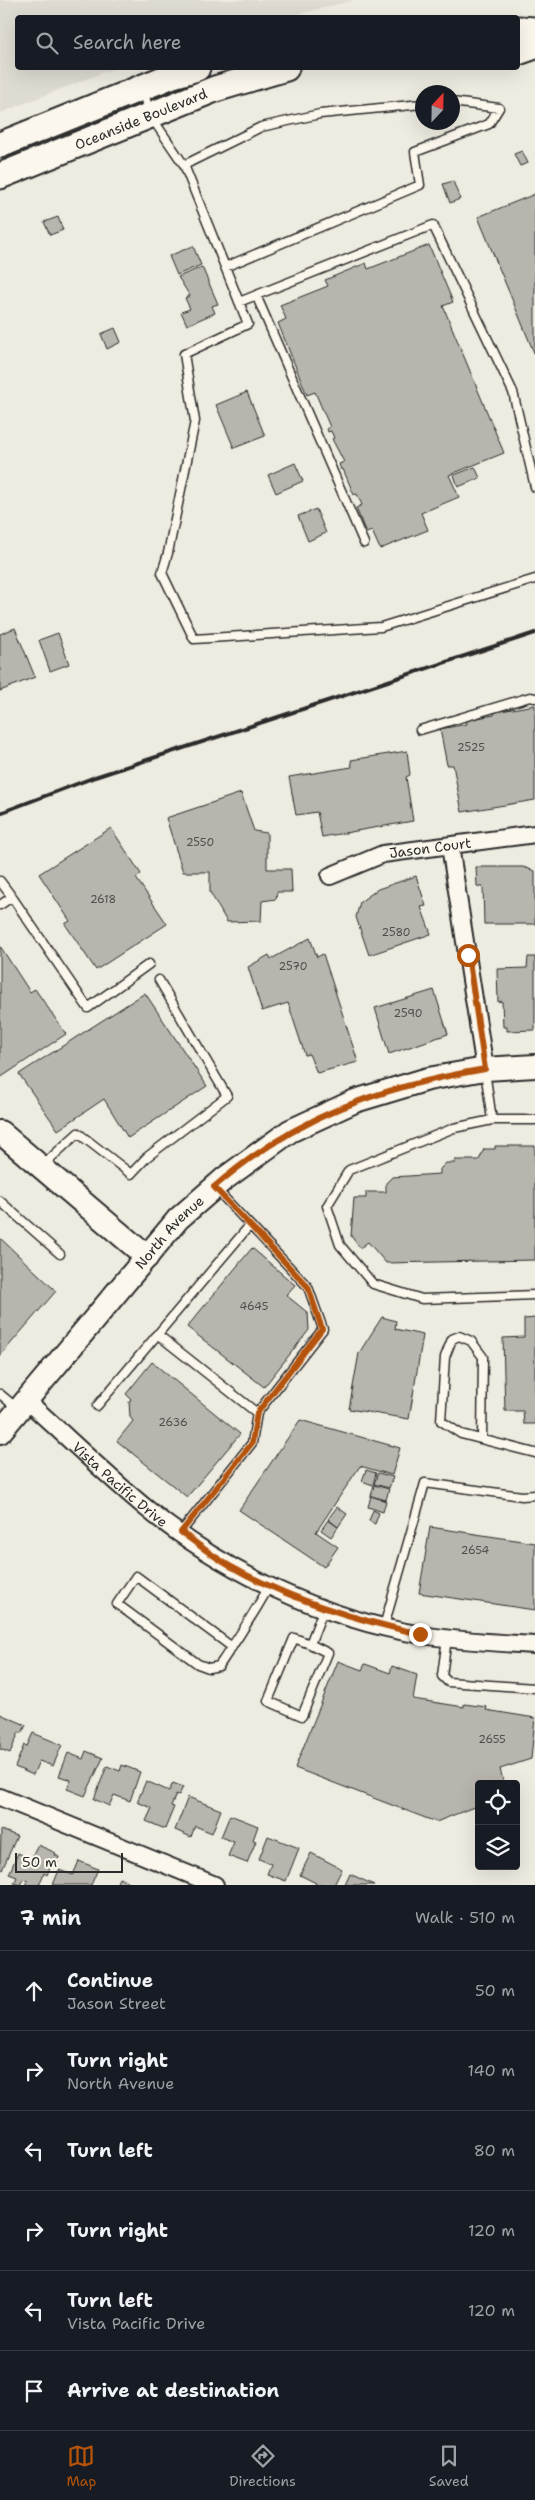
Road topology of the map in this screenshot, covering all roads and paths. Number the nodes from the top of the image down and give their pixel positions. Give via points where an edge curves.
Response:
1 (520, 29) edge
2 (535, 30) edge
3 (535, 46) edge
4 (520, 51) edge
5 (520, 56) edge
6 (535, 59) edge
7 (191, 70) edge
8 (279, 70) edge
9 (143, 87) junction
10 (460, 103) edge
11 (415, 105) edge
12 (150, 116) junction
13 (0, 145) edge
14 (184, 165) junction
15 (0, 176) edge
16 (225, 267) junction
17 (256, 295) junction
18 (239, 302) junction
19 (535, 486) edge
20 (364, 543) dead end
21 (535, 579) edge
22 (535, 698) edge
23 (420, 730) dead end
24 (535, 834) edge
25 (450, 846) junction
26 (330, 876) dead end
27 (0, 881) edge
28 (12, 897) junction
29 (0, 905) edge
30 (149, 964) dead end
31 (159, 980) dead end
32 (535, 1066) edge
33 (485, 1069) junction
34 (492, 1120) junction
35 (535, 1120) edge
36 (0, 1132) edge
37 (41, 1167) junction
38 (214, 1187) junction
39 (0, 1202) edge
40 (250, 1226) junction
41 (60, 1254) dead end
42 (147, 1257) junction
43 (535, 1295) edge
44 (157, 1334) junction
45 (0, 1394) edge
46 (23, 1406) junction
47 (97, 1406) dead end
48 (257, 1413) junction
49 (0, 1432) edge
50 (482, 1439) junction
51 (535, 1453) edge
52 (535, 1494) edge
53 (181, 1532) junction
54 (270, 1585) junction
55 (324, 1608) junction
56 (384, 1626) junction
57 (446, 1638) junction
58 (310, 1644) junction
59 (535, 1645) edge
60 (232, 1647) junction
61 (535, 1688) edge
62 (0, 1797) edge
63 (215, 1885) edge

1 - 2 main road
3 - 4 main road
5 - 6 main road
7 - 9 main road, Oceanside Boulevard
8 - 12 main road, Oceanside Boulevard via 215,89
9 - 12 lane
9 - 13 main road, Oceanside Boulevard
10 - 16 lane via 498,108 490,124 416,152 420,185
11 - 14 lane via 320,114 262,127
12 - 14 lane
12 - 15 main road, Oceanside Boulevard
14 - 16 lane
16 - 18 lane
17 - 18 lane
17 - 19 lane via 433,225 513,392
17 - 20 lane
18 - 21 lane via 248,324 184,354 195,421 162,573 194,639 380,627
22 - 23 lane
24 - 25 street, Jason Court
25 - 26 street, Jason Court via 383,854
25 - 33 street
27 - 28 lane
28 - 29 lane
28 - 30 lane via 88,1008
31 - 37 lane via 226,1096 131,1174 78,1133
32 - 33 main road, North Avenue
33 - 34 lane
33 - 38 main road, North Avenue via 428,1079 355,1101 290,1131
34 - 35 lane
34 - 43 lane via 454,1128 349,1170 327,1206 340,1245 373,1284 422,1299
36 - 37 main road
37 - 42 main road
38 - 40 lane
38 - 42 main road, North Avenue via 178,1219
39 - 41 lane
40 - 44 lane
40 - 48 lane via 308,1287 322,1329
42 - 46 main road, North Avenue
44 - 47 lane
44 - 48 lane
45 - 46 lane
46 - 49 main road, North Avenue
46 - 53 street, Vista Pacific Drive
48 - 53 lane via 252,1443
50 - 50 lane via 461,1434 441,1421 445,1357 452,1339 459,1336 471,1341 483,1357
50 - 51 lane
52 - 56 lane via 522,1496 425,1484
53 - 54 street, Vista Pacific Drive via 228,1565
54 - 55 street, Vista Pacific Drive
54 - 60 lane
55 - 56 street, Vista Pacific Drive
55 - 58 lane
56 - 57 street, Vista Pacific Drive
57 - 59 street, Vista Pacific Drive
57 - 61 lane via 442,1676 448,1682
58 - 58 lane via 294,1638 268,1701 302,1716 328,1653
60 - 60 lane via 136,1576 117,1604 198,1664 209,1668 219,1666
62 - 63 street

